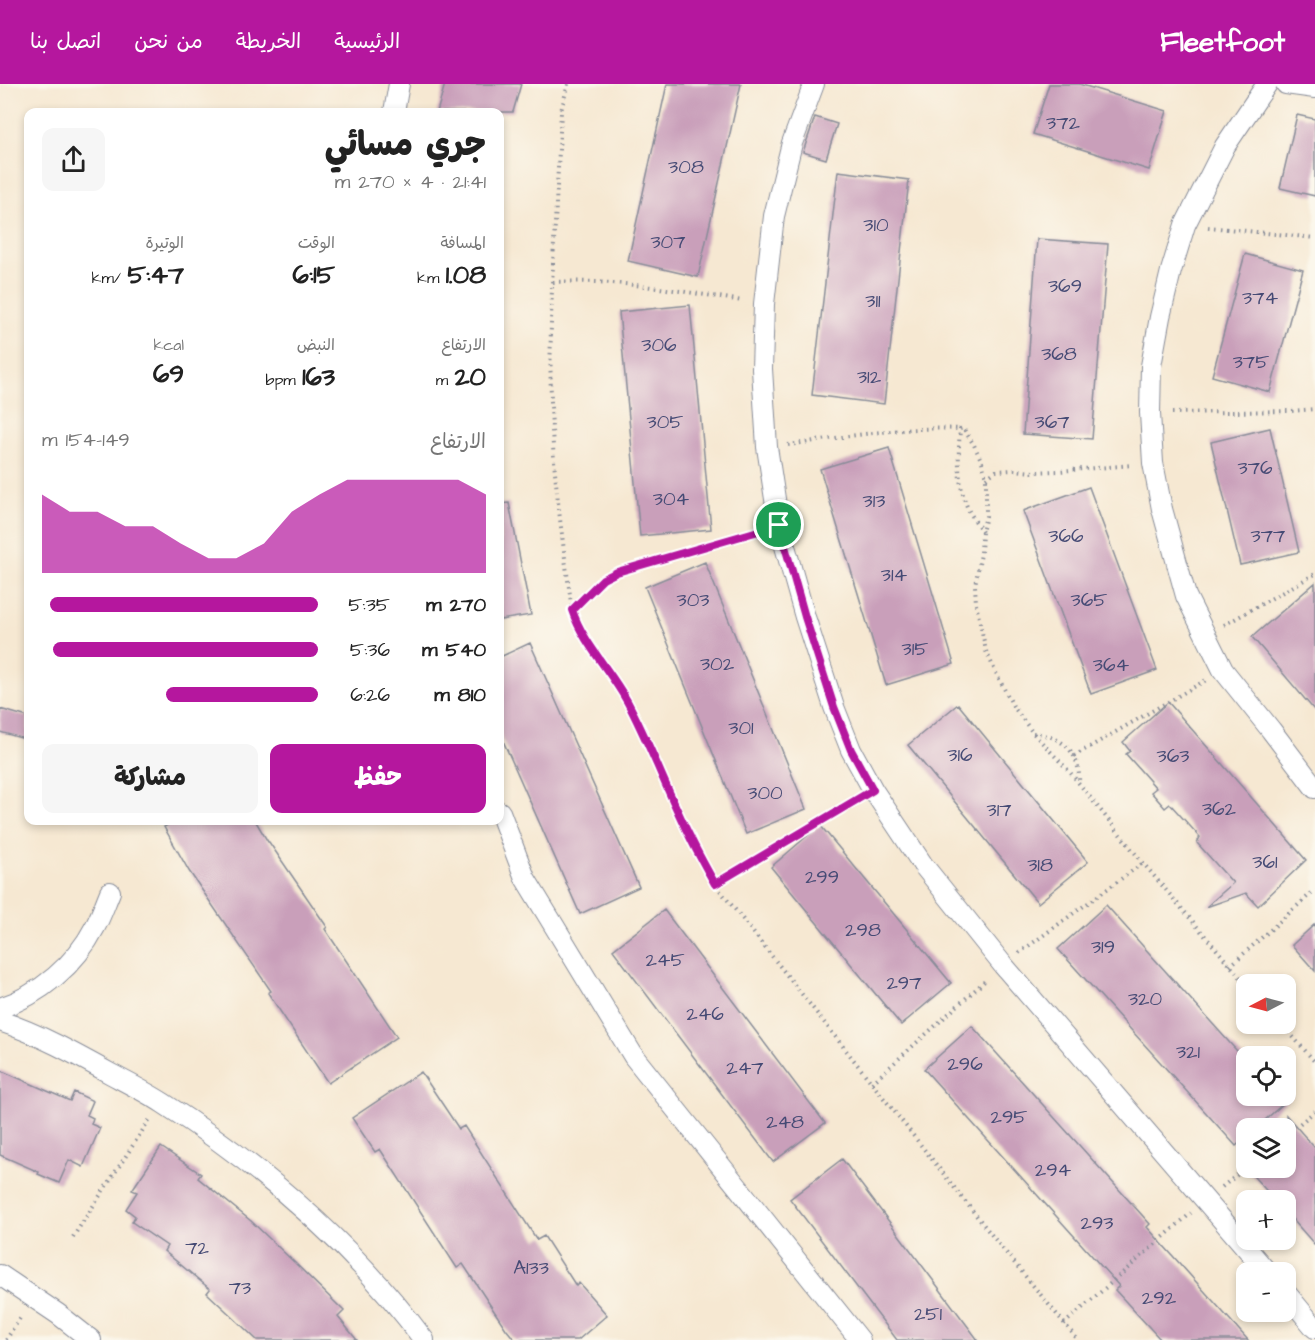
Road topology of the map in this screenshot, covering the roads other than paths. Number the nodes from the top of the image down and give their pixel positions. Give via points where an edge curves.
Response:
1 (399, 84) edge
2 (814, 84) edge
3 (1267, 84) edge
4 (1286, 84) edge
5 (1315, 88) edge
6 (395, 108) edge
7 (1315, 788) edge
8 (504, 823) edge
9 (110, 892) dead end
10 (0, 1008) edge
11 (0, 1021) edge
12 (1259, 1262) edge
13 (0, 1275) edge
14 (1296, 1305) edge
15 (1315, 1328) edge
16 (91, 1340) edge
17 (424, 1340) edge
18 (860, 1340) edge

1 - 6 street
2 - 12 street via 792,143 774,216 764,304 762,369 767,447 779,525 834,707 873,790 923,865 1003,965
3 - 7 street via 1225,146 1185,225 1171,271 1151,366 1153,463 1186,596 1223,670
4 - 5 street
8 - 18 street via 525,878 634,1057
9 - 10 street via 96,927 74,958 47,984
11 - 17 street via 88,1061 161,1102 233,1151 364,1268
13 - 16 street
14 - 15 street

